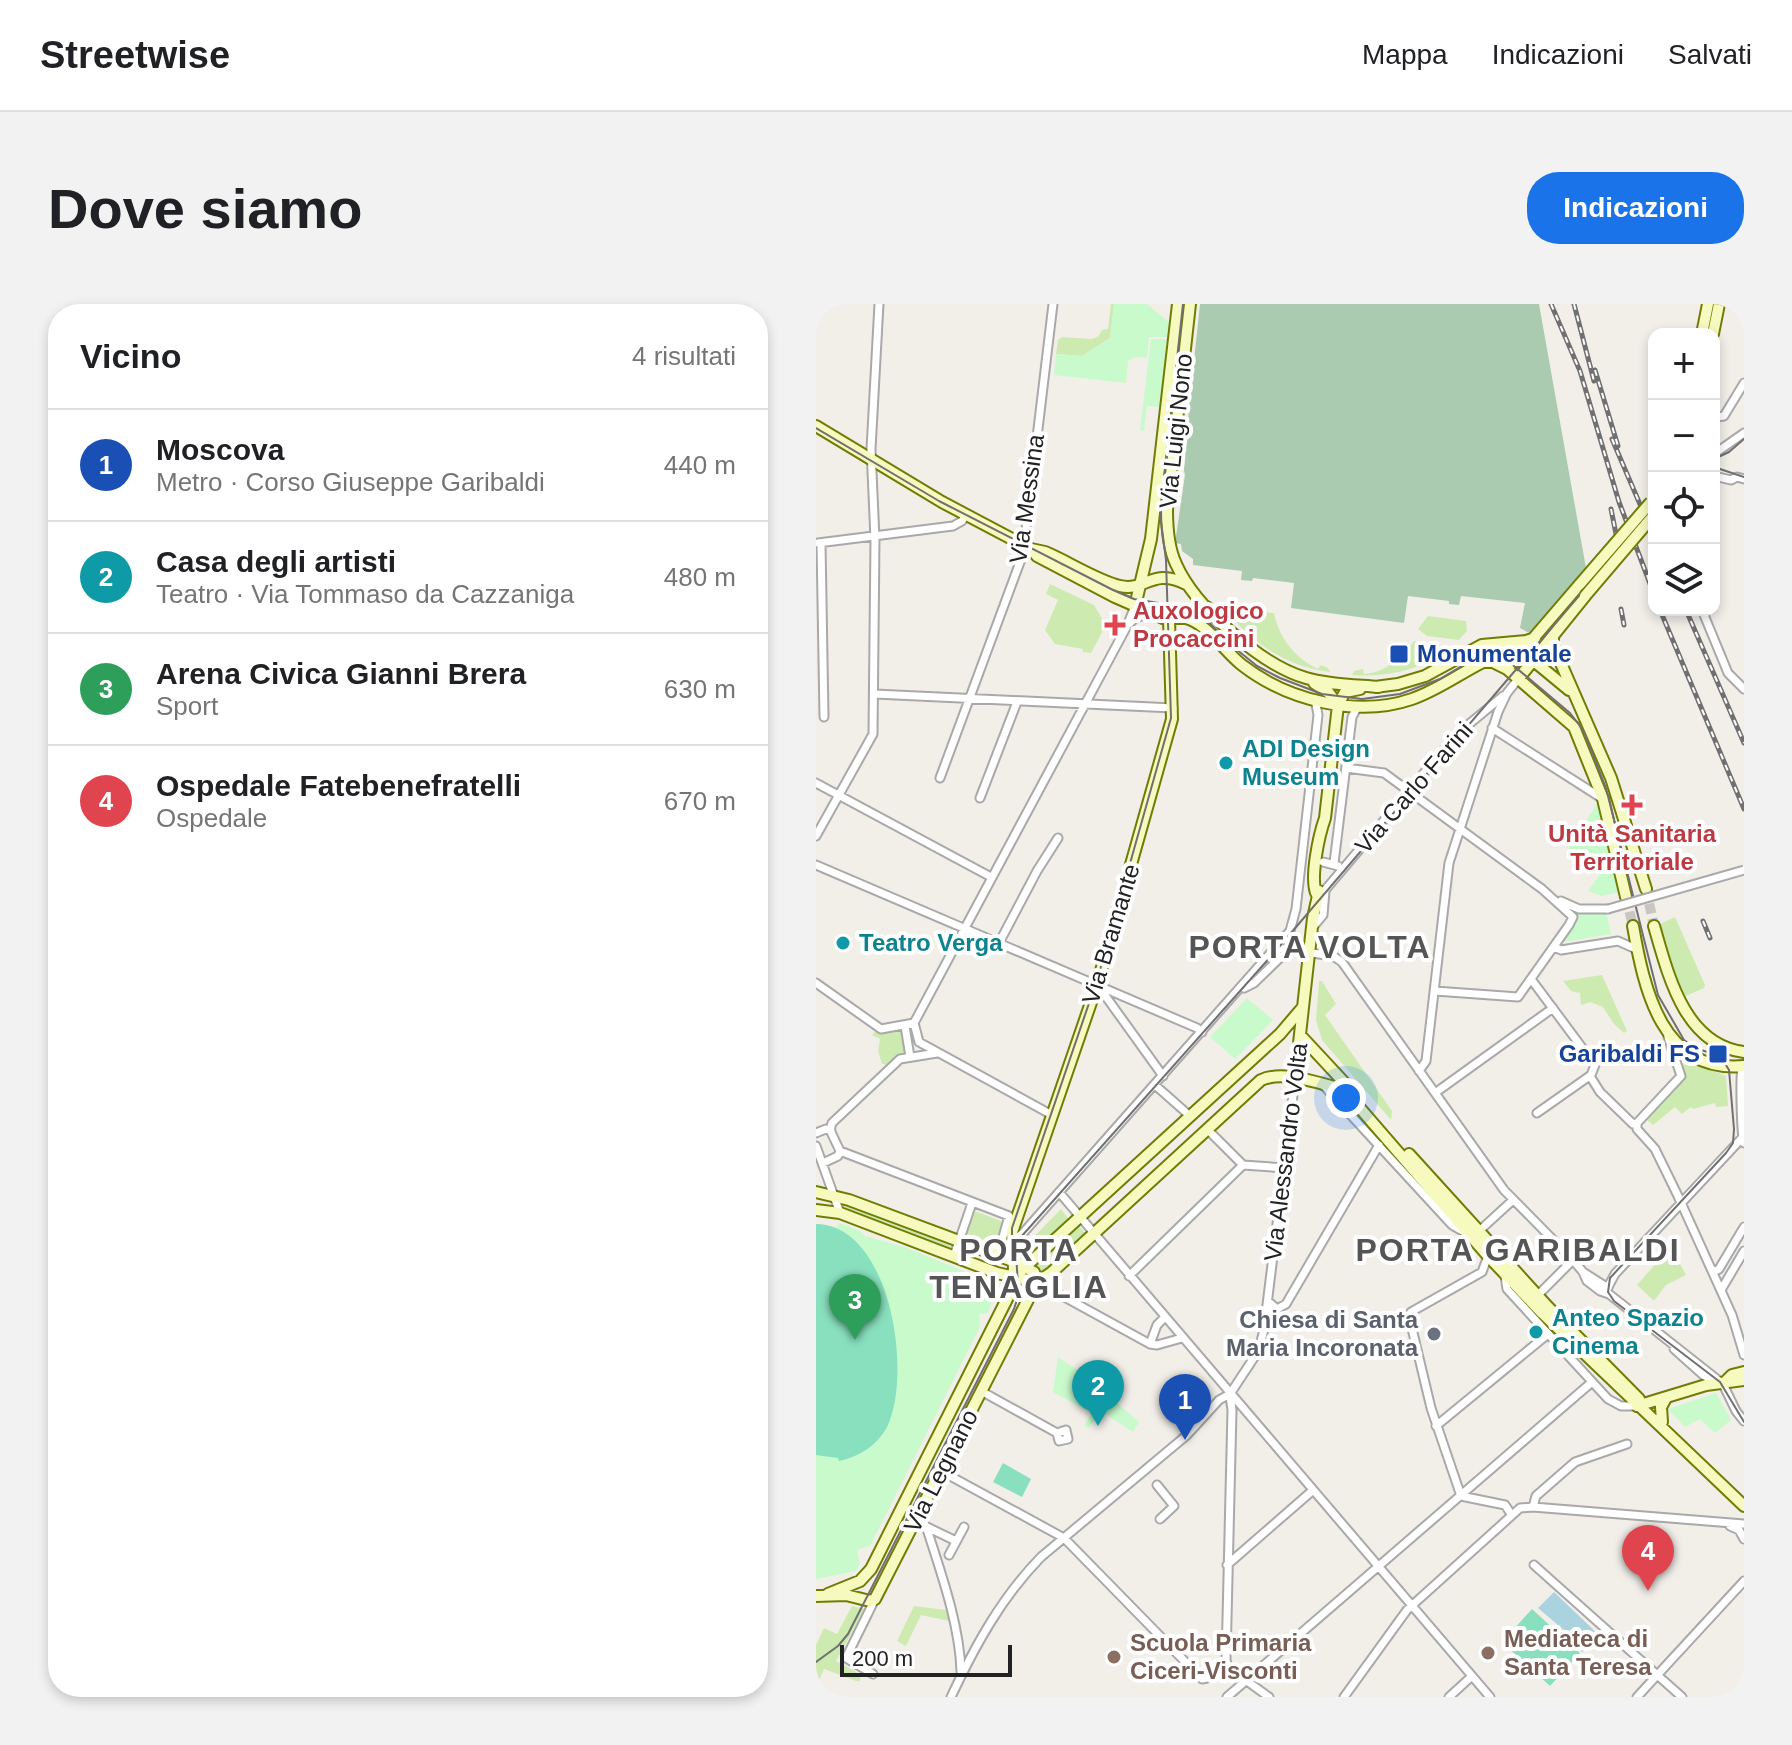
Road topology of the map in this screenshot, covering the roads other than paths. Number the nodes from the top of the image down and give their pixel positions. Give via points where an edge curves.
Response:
1 (879, 304) edge
2 (1053, 304) edge
3 (1178, 304) edge
4 (1190, 304) edge
5 (1708, 304) edge
6 (1719, 304) edge
7 (1711, 326) edge
8 (1744, 383) edge
9 (1720, 417) edge
10 (816, 426) edge
11 (1744, 433) edge
12 (1720, 450) edge
13 (873, 462) junction
14 (1720, 477) edge
15 (1740, 478) edge
16 (1648, 505) edge
17 (966, 515) junction
18 (1648, 522) edge
19 (875, 535) junction
20 (818, 543) edge
21 (1028, 548) junction
22 (1140, 583) junction
23 (1188, 585) junction
24 (1136, 602) junction
25 (1207, 607) junction
26 (1153, 614) junction
27 (1704, 616) edge
28 (1186, 618) junction
29 (1169, 619) junction
30 (1127, 626) junction
31 (1553, 636) junction
32 (1535, 638) junction
33 (1499, 644) junction
34 (1522, 652) junction
35 (1533, 660) junction
36 (1507, 669) junction
37 (1427, 675) junction
38 (1305, 678) junction
39 (1519, 678) junction
40 (1410, 681) junction
41 (1379, 687) junction
42 (1436, 689) junction
43 (1744, 689) edge
44 (1507, 693) junction
45 (875, 694) junction
46 (1574, 694) junction
47 (1418, 696) junction
48 (970, 699) junction
49 (1315, 699) junction
50 (1017, 702) junction
51 (1085, 704) junction
52 (1338, 705) junction
53 (1358, 706) junction
54 (1173, 708) junction
55 (824, 717) dead end
56 (1492, 728) junction
57 (1315, 736) junction
58 (1334, 736) junction
59 (1346, 768) junction
60 (1592, 771) junction
61 (940, 778) dead end
62 (816, 783) edge
63 (1575, 783) junction
64 (1409, 791) junction
65 (838, 796) junction
66 (980, 798) dead end
67 (1603, 799) junction
68 (1460, 829) junction
69 (816, 836) edge
70 (1058, 838) dead end
71 (1303, 854) junction
72 (1323, 861) junction
73 (816, 865) edge
74 (1343, 869) junction
75 (1744, 870) edge
76 (991, 877) junction
77 (1542, 889) junction
78 (1646, 889) tunnel mouth
79 (1319, 895) junction
80 (1626, 897) tunnel mouth
81 (1633, 926) joint
82 (1654, 926) tunnel mouth
83 (964, 928) junction
84 (1618, 941) junction
85 (999, 943) junction
86 (1554, 947) junction
87 (1277, 948) junction
88 (1637, 950) junction
89 (1287, 951) junction
90 (1309, 953) junction
91 (1531, 979) junction
92 (816, 983) edge
93 (1097, 985) junction
94 (1240, 990) junction
95 (1435, 991) junction
96 (1122, 996) junction
97 (1303, 1007) junction
98 (1114, 1008) junction
99 (1553, 1008) junction
100 (916, 1019) junction
101 (905, 1026) junction
102 (1666, 1031) junction
103 (1202, 1032) junction
104 (1280, 1034) junction
105 (1300, 1035) junction
106 (1744, 1052) edge
107 (939, 1053) junction
108 (910, 1057) junction
109 (1743, 1064) edge
110 (1419, 1071) junction
111 (1163, 1076) junction
112 (1590, 1076) junction
113 (1295, 1079) junction
114 (1322, 1084) junction
115 (1155, 1085) junction
116 (1435, 1093) junction
117 (1537, 1113) dead end
118 (1052, 1115) junction
119 (1190, 1116) junction
120 (1637, 1123) junction
121 (1207, 1129) junction
122 (831, 1131) junction
123 (816, 1133) edge
124 (1743, 1140) edge
125 (1379, 1145) junction
126 (816, 1146) edge
127 (840, 1151) junction
128 (823, 1163) junction
129 (1243, 1165) junction
130 (1285, 1168) junction
131 (816, 1192) edge
132 (1059, 1192) junction
133 (836, 1196) junction
134 (1513, 1200) junction
135 (972, 1203) junction
136 (1681, 1204) junction
137 (816, 1210) edge
138 (840, 1213) junction
139 (1080, 1218) junction
140 (1744, 1227) edge
141 (1093, 1233) junction
142 (1474, 1234) junction
143 (960, 1240) junction
144 (1006, 1243) junction
145 (986, 1251) junction
146 (1744, 1251) edge
147 (954, 1256) junction
148 (1488, 1256) junction
149 (1573, 1260) junction
150 (1014, 1261) junction
151 (1027, 1267) junction
152 (1716, 1271) junction
153 (1505, 1273) junction
154 (1730, 1273) junction
155 (1129, 1276) junction
156 (1013, 1278) junction
157 (1037, 1282) junction
158 (1609, 1290) junction
159 (1721, 1290) junction
160 (1537, 1296) junction
161 (1268, 1301) junction
162 (1544, 1310) junction
163 (1164, 1318) junction
164 (1548, 1334) junction
165 (1661, 1334) junction
166 (1182, 1338) junction
167 (1150, 1344) junction
168 (1744, 1355) edge
169 (1596, 1366) junction
170 (1697, 1371) junction
171 (1744, 1372) edge
172 (1744, 1380) edge
173 (1592, 1382) junction
174 (1723, 1384) junction
175 (1695, 1388) junction
176 (981, 1391) junction
177 (1601, 1392) junction
178 (1230, 1394) junction
179 (1666, 1398) junction
180 (1641, 1405) junction
181 (1744, 1421) edge
182 (1436, 1426) junction
183 (1664, 1426) junction
184 (1057, 1433) dead end
185 (1627, 1444) dead end
186 (941, 1471) junction
187 (1157, 1485) dead end
188 (1312, 1491) junction
189 (1461, 1496) junction
190 (1533, 1507) junction
191 (1743, 1508) edge
192 (1511, 1514) junction
193 (1160, 1519) dead end
194 (921, 1524) junction
195 (1739, 1525) edge
196 (964, 1527) dead end
197 (1064, 1538) junction
198 (1744, 1539) edge
199 (956, 1541) junction
200 (949, 1555) dead end
201 (1227, 1565) junction
202 (1534, 1565) dead end
203 (1378, 1567) junction
204 (1744, 1581) edge
205 (828, 1594) junction
206 (816, 1596) edge
207 (875, 1599) junction
208 (1411, 1606) junction
209 (1226, 1661) junction
210 (961, 1673) junction
211 (873, 1674) dead end
212 (1657, 1675) junction
213 (1472, 1676) junction
214 (1246, 1680) junction
215 (951, 1697) edge
216 (1227, 1697) edge
217 (1269, 1697) edge
218 (1344, 1697) edge
219 (1449, 1697) edge
220 (1490, 1697) edge
221 (1637, 1697) edge
222 (1682, 1697) edge

1 - 13 street
2 - 21 street, Via Messina
3 - 22 main road, Via Luigi Nono via 1151,539
4 - 23 main road, Via Luigi Nono via 1167,510 1173,557
5 - 7 main road
6 - 7 main road
8 - 9 street
10 - 13 main road
11 - 12 street
13 - 17 main road
13 - 19 street
14 - 15 street
16 - 32 main road, bridge
17 - 19 street via 953,526
17 - 21 main road
18 - 31 main road, Via Carlo Farini, bridge
19 - 20 street
19 - 45 street
20 - 55 street
21 - 22 main road via 1119,586
21 - 24 main road via 1115,597
21 - 48 street, Via Messina
22 - 23 main road via 1163,576
22 - 24 main road, Via Luigi Nono
23 - 25 main road
24 - 26 main road
24 - 30 street
25 - 28 main road
25 - 38 main road via 1255,652
26 - 29 main road
26 - 30 street via 1136,617
27 - 43 street via 1728,673
28 - 29 main road
28 - 49 main road via 1202,626 1252,673
29 - 54 main road, Via Bramante
30 - 51 street
31 - 35 main road, Via Carlo Farini
31 - 46 main road
32 - 33 main road
32 - 34 main road
33 - 34 main road
33 - 37 main road via 1474,648
34 - 35 main road
34 - 36 main road
35 - 39 main road, Via Carlo Farini
35 - 46 main road
36 - 39 main road
36 - 42 main road via 1483,662
37 - 40 main road
37 - 42 main road via 1427,685
38 - 41 main road
38 - 52 main road via 1326,690
39 - 44 street, Via Carlo Farini
39 - 60 main road via 1573,725
40 - 41 main road
40 - 47 main road via 1419,688
41 - 52 main road via 1345,692
42 - 47 main road
44 - 56 street, Via Carlo Farini
44 - 64 street, Via Carlo Farini via 1457,734
45 - 48 street
45 - 65 street via 873,734
46 - 78 main road via 1611,778
47 - 53 main road via 1389,705
48 - 50 street
48 - 61 street, Via Messina
49 - 52 main road
49 - 57 street
50 - 51 street
50 - 66 street
51 - 54 street
51 - 76 street
52 - 53 main road
52 - 58 main road, Via Alessandro Volta
53 - 59 street
54 - 93 main road, Via Bramante
56 - 63 street
56 - 68 street, Via Carlo Farini
57 - 58 street
57 - 71 street
58 - 72 main road, Via Alessandro Volta via 1319,835
59 - 64 street via 1384,773
59 - 72 street
60 - 63 street
60 - 67 main road
62 - 65 street
63 - 67 street
64 - 68 street
64 - 74 street, Via Carlo Farini
65 - 69 street
65 - 76 street
67 - 80 main road
68 - 77 street
68 - 95 street, Via Carlo Farini via 1449,863
70 - 85 street
71 - 72 street
71 - 87 street via 1294,923
72 - 74 street
72 - 79 main road, Via Alessandro Volta
73 - 83 street
74 - 79 street, Via Carlo Farini
75 - 77 street, bridge via 1608,909 1579,909
76 - 83 street
77 - 86 street via 1573,919
79 - 90 main road, Via Alessandro Volta
81 - 84 street
81 - 88 main road
82 - 106 main road via 1672,985 1691,1018 1716,1042
83 - 85 street
83 - 100 street
84 - 86 street
84 - 88 street
85 - 93 street
86 - 91 street
87 - 89 street
87 - 94 street
88 - 102 main road via 1649,996
89 - 90 street
89 - 94 street
90 - 97 main road, Via Alessandro Volta
90 - 110 street via 1342,962
91 - 95 street via 1518,997
91 - 99 street
92 - 101 street via 881,1029
93 - 96 street
93 - 98 street
93 - 118 main road, Via Bramante
94 - 103 street
95 - 110 street, Via Carlo Farini via 1426,1061
96 - 98 street
96 - 103 street
97 - 104 main road
97 - 105 main road, Via Alessandro Volta
98 - 111 street
99 - 112 street via 1594,1062
99 - 116 street
100 - 101 street
100 - 107 street via 917,1041
101 - 108 street
102 - 109 main road via 1699,1059 1723,1066
102 - 120 street via 1682,1073
103 - 111 street
104 - 105 main road
104 - 119 main road
105 - 113 main road, Via Alessandro Volta
105 - 142 main road
107 - 108 street
107 - 118 street
108 - 122 street via 887,1070 832,1123
109 - 124 street
110 - 116 street
111 - 115 street
112 - 117 street
112 - 120 street via 1600,1092
113 - 114 main road
113 - 121 main road via 1266,1078
113 - 130 street, Via Alessandro Volta
114 - 125 street
114 - 142 main road via 1346,1092
115 - 119 street
115 - 132 street
116 - 134 street
118 - 144 main road, Via Bramante
119 - 139 main road
120 - 136 street
121 - 129 street
121 - 141 main road
122 - 123 street
122 - 127 street
124 - 136 street
125 - 142 street via 1452,1225
125 - 161 street via 1285,1307 1275,1309
126 - 128 street
127 - 128 street
127 - 135 street
128 - 133 street
129 - 130 street
129 - 155 street
130 - 161 street, Via Alessandro Volta
131 - 133 main road
132 - 139 street
132 - 144 street via 1023,1233
133 - 138 street
133 - 143 main road
134 - 142 street
134 - 149 street
135 - 143 street
135 - 144 street via 1009,1216
136 - 152 street
136 - 158 street via 1615,1274
137 - 138 main road
138 - 147 main road
139 - 141 street
139 - 151 main road
140 - 152 street
141 - 155 street
141 - 157 main road
142 - 148 main road
142 - 160 main road
143 - 145 main road
143 - 147 street
144 - 145 street
144 - 150 main road, Via Legnano
145 - 150 main road
146 - 154 street
147 - 156 main road
148 - 153 main road
148 - 182 street via 1482,1272 1411,1312 1411,1331
149 - 158 street
149 - 160 street
150 - 151 main road
150 - 156 main road, Via Legnano
151 - 156 main road
151 - 157 main road
152 - 154 street
152 - 159 street
153 - 162 main road
153 - 164 street via 1507,1289
154 - 159 street
155 - 163 street
156 - 157 main road
156 - 205 main road, Via Legnano via 997,1321 874,1564 860,1581
157 - 167 street
157 - 176 main road, Via Legnano
158 - 165 street
159 - 168 street
160 - 162 main road
161 - 178 street, Via Alessandro Volta via 1259,1350
162 - 169 main road
162 - 180 main road
163 - 166 street
163 - 167 street
164 - 173 street
164 - 182 street
165 - 170 street
165 - 174 street
166 - 167 street
166 - 178 street
169 - 177 street
169 - 180 main road
170 - 174 street
170 - 175 street
171 - 174 main road
172 - 174 main road
173 - 177 street
173 - 189 street
174 - 175 main road
174 - 181 street
175 - 179 main road
176 - 184 street
176 - 186 main road, Via Legnano
177 - 180 street via 1617,1405
178 - 188 street
178 - 197 street via 1148,1473
178 - 201 street
179 - 180 main road
179 - 183 main road via 1661,1407
180 - 183 main road
182 - 189 street
183 - 191 main road
185 - 190 street via 1575,1462 1536,1496
186 - 194 main road, Via Legnano
186 - 197 street
187 - 193 street via 1174,1506
188 - 201 street
188 - 203 street
189 - 192 street via 1505,1505
189 - 203 street
190 - 192 street
190 - 195 street
191 - 195 street
192 - 208 street
194 - 199 street
194 - 207 main road, Via Legnano
194 - 210 street via 943,1579
195 - 198 street
196 - 199 street
197 - 209 street via 1202,1679
197 - 210 street via 1019,1580
199 - 200 street
201 - 209 street
202 - 212 street
203 - 208 street
203 - 214 street
204 - 212 street
205 - 206 main road
205 - 207 main road
207 - 211 street, Via Legnano via 846,1660
208 - 213 street
208 - 218 street
209 - 214 street
210 - 215 street
212 - 221 street
212 - 222 street
213 - 219 street
213 - 220 street
214 - 216 street
214 - 217 street

